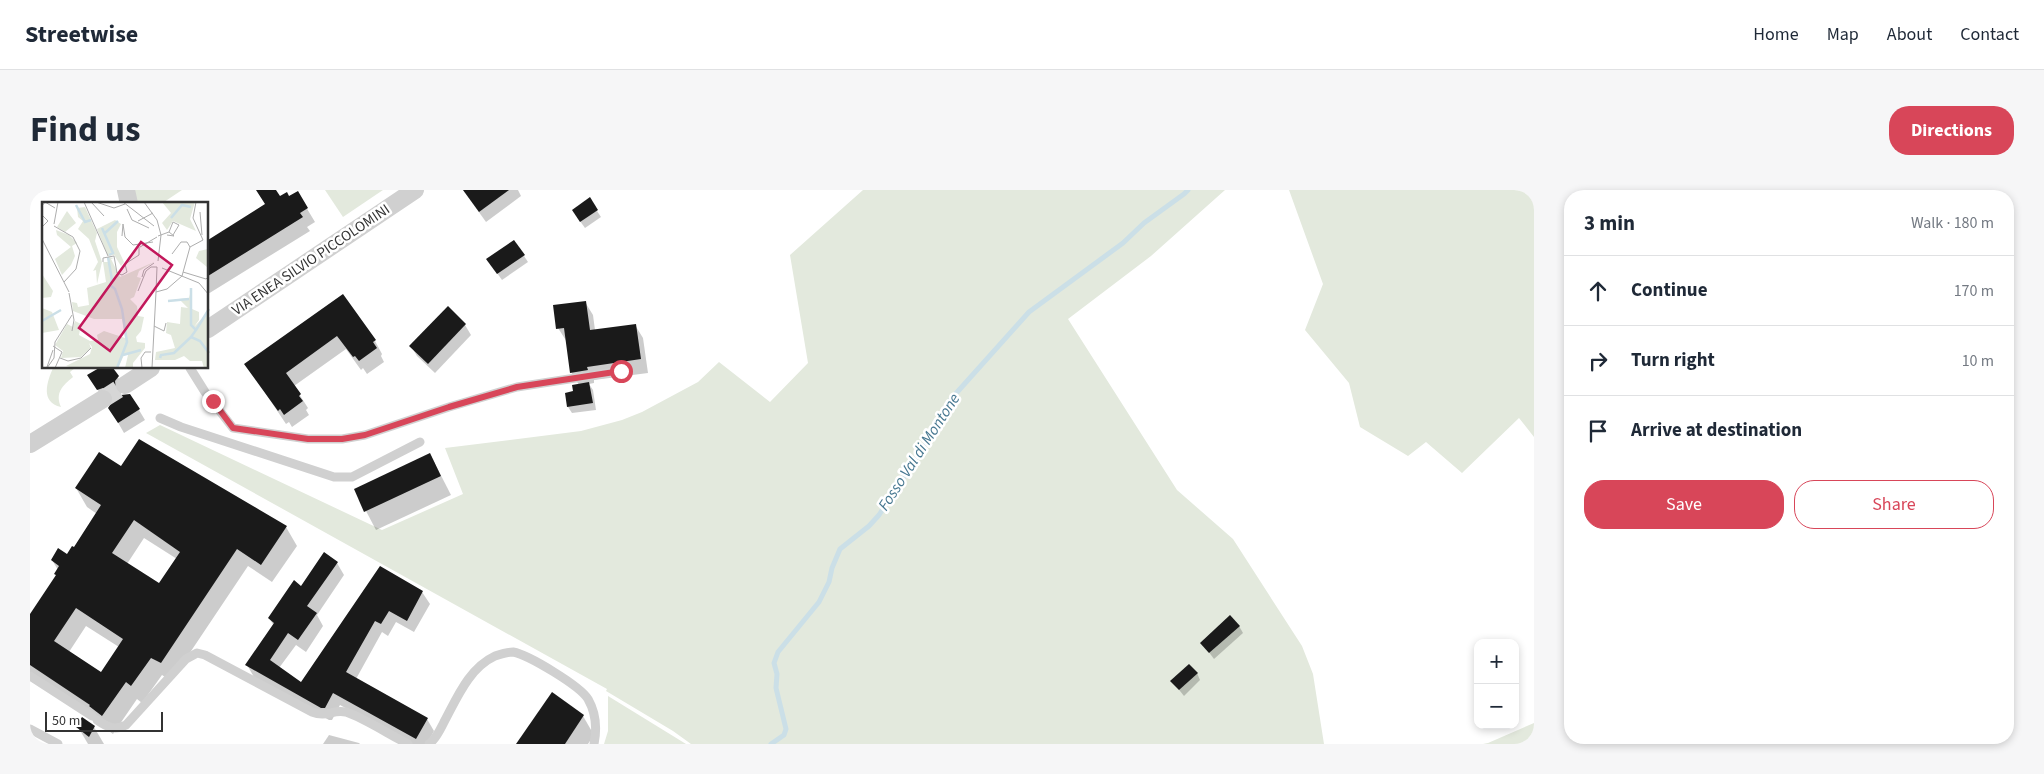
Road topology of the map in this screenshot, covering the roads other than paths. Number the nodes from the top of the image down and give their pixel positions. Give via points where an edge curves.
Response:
1 (415, 190) edge
2 (209, 328) edge
3 (149, 369) edge
4 (191, 369) edge
5 (621, 371) dead end
6 (124, 385) tunnel mouth
7 (103, 399) tunnel mouth
8 (160, 418) dead end
9 (420, 442) dead end
10 (30, 444) edge
11 (30, 676) edge
12 (30, 729) edge
13 (58, 744) edge
14 (408, 744) edge
15 (429, 744) edge
16 (594, 744) edge

1 - 2 street, VIA ENEA SILVIO PICCOLOMINI
3 - 6 street
4 - 5 lane via 233,428 323,440 365,435 525,385
7 - 10 street
8 - 9 lane via 334,477 352,476
11 - 14 lane via 94,718 111,728 118,728 126,725 186,659 197,653 312,712 322,716 348,713
12 - 13 lane
15 - 16 lane via 474,673 486,661 511,652 528,658 582,692 594,713

